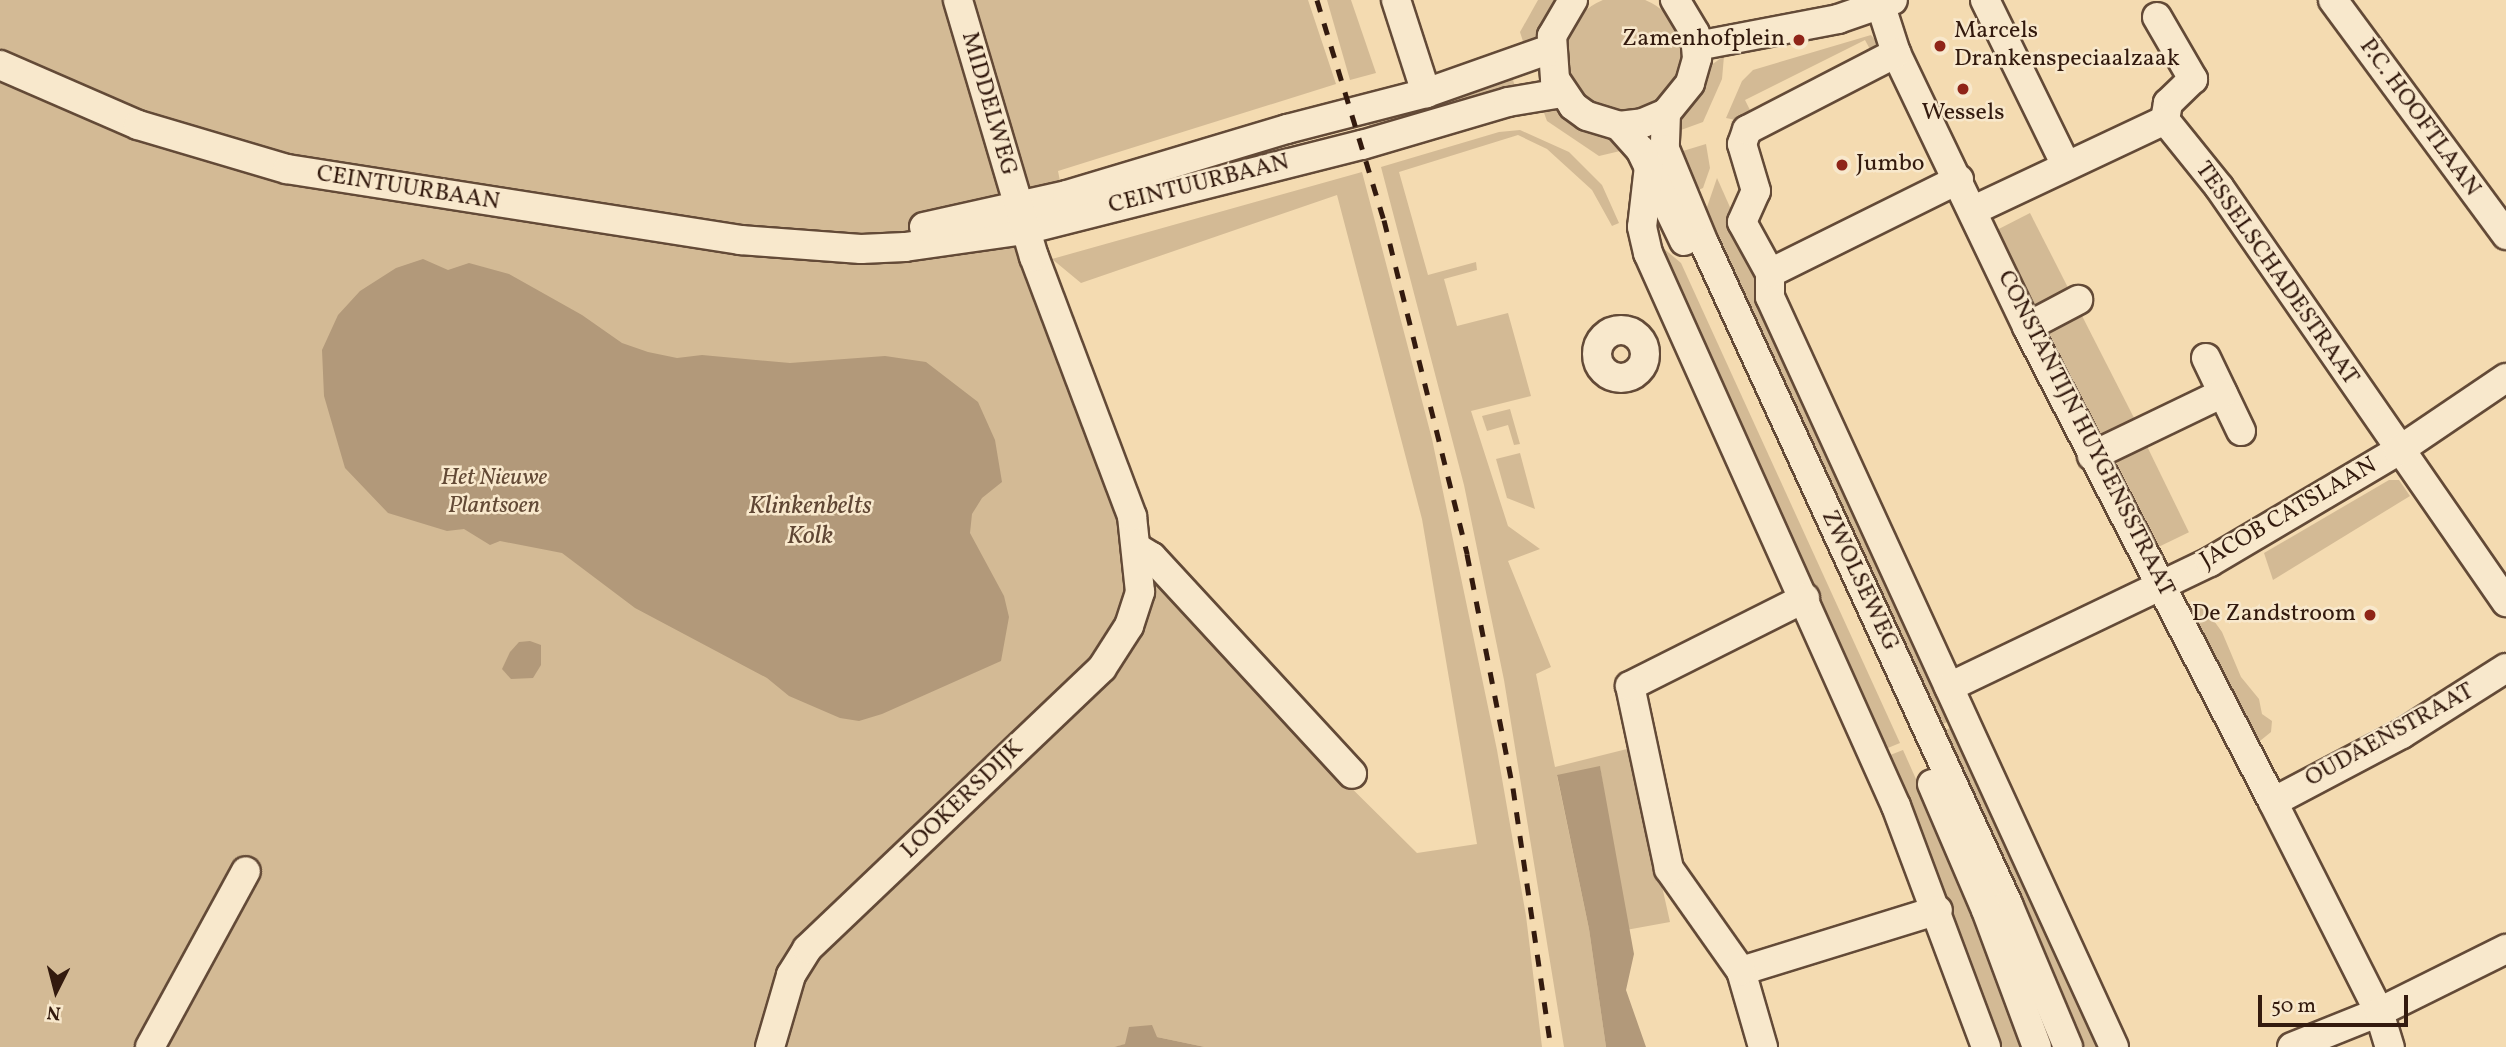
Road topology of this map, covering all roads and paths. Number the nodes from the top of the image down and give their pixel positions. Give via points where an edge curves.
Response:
1 (958, 0) edge
2 (1396, 0) edge
3 (1573, 0) edge
4 (1675, 0) edge
5 (1985, 0) edge
6 (2333, 0) edge
7 (1884, 2) edge
8 (2157, 17) dead end
9 (1697, 46) junction
10 (1550, 49) junction
11 (1896, 52) junction
12 (0, 65) edge
13 (1426, 93) junction
14 (1562, 93) junction
15 (1666, 113) junction
16 (2165, 120) junction
17 (1619, 126) junction
18 (1649, 166) junction
19 (2066, 166) junction
20 (1959, 179) junction
21 (1974, 210) junction
22 (1021, 219) junction
23 (2506, 235) edge
24 (1770, 273) junction
25 (2078, 300) dead end
26 (2027, 327) junction
27 (1684, 334) junction
28 (1645, 348) dead end
29 (2206, 358) dead end
30 (2506, 378) edge
31 (2223, 393) junction
32 (2241, 431) dead end
33 (2398, 451) junction
34 (2092, 456) junction
35 (1139, 549) junction
36 (2161, 584) junction
37 (1805, 598) junction
38 (2506, 601) edge
39 (2506, 668) edge
40 (1949, 687) junction
41 (1352, 774) dead end
42 (2273, 802) junction
43 (246, 870) dead end
44 (1938, 910) junction
45 (2506, 949) edge
46 (1741, 971) junction
47 (2379, 1012) junction
48 (2298, 1046) edge
49 (150, 1047) edge
50 (770, 1047) edge
51 (1763, 1047) edge
52 (1986, 1047) edge
53 (2037, 1047) edge
54 (2068, 1047) edge
55 (2114, 1047) edge
56 (2390, 1047) edge

1 - 22 street, MIDDELWEG
2 - 13 street
3 - 10 street via 1556,23
4 - 9 street via 1690,22
5 - 19 street
6 - 23 street, P.C. HOOFTLAAN
7 - 9 street via 1838,19
7 - 11 street, CONSTANTIJN HUYGENSSTRAAT
8 - 16 street via 2193,79 2168,103
9 - 15 street via 1690,83
10 - 13 street, CEINTUURBAAN
10 - 14 street
11 - 20 street, CONSTANTIJN HUYGENSSTRAAT
11 - 24 street via 1747,130 1742,144 1756,191 1742,222
12 - 22 street, CEINTUURBAAN via 138,125 287,169 740,240 832,244
13 - 22 street, CEINTUURBAAN
14 - 17 street via 1587,116
14 - 22 street, CEINTUURBAAN via 1508,102 1362,145
15 - 17 street via 1643,123
15 - 54 street, ZWOLSEWEG via 1665,149 1704,243 2008,904
16 - 19 street
16 - 33 street, TESSELSCHADESTRAAT via 2219,187
17 - 18 street, ZWOLSEWEG via 1632,137
18 - 27 street via 1642,227 1648,253
18 - 53 street, ZWOLSEWEG via 1925,768 1986,910
19 - 21 street
20 - 21 street, CONSTANTIJN HUYGENSSTRAAT
20 - 24 street
21 - 26 street, CONSTANTIJN HUYGENSSTRAAT
22 - 35 street, LOOKERSDIJK via 1132,516
24 - 40 street, ZWOLSEWEG via 1770,297
25 - 26 street
26 - 34 street, CONSTANTIJN HUYGENSSTRAAT
27 - 28 street
27 - 37 street
29 - 31 street
30 - 33 street, JACOB CATSLAAN
31 - 32 street
31 - 34 street
33 - 36 street, JACOB CATSLAAN via 2210,562
33 - 38 street, TESSELSCHADESTRAAT
34 - 36 street, CONSTANTIJN HUYGENSSTRAAT
35 - 41 street via 1152,557
35 - 50 street, LOOKERSDIJK via 1137,609 1102,668 807,949 791,975
36 - 40 street, JACOB CATSLAAN
36 - 42 street, CONSTANTIJN HUYGENSSTRAAT
37 - 44 street
37 - 46 street via 1630,687 1669,869
39 - 42 street, OUDAENSTRAAT via 2402,734
40 - 55 street, ZWOLSEWEG
42 - 47 street, CONSTANTIJN HUYGENSSTRAAT
43 - 49 street
44 - 46 street
44 - 52 street
45 - 47 street
46 - 51 street
47 - 48 street
47 - 56 street, CONSTANTIJN HUYGENSSTRAAT

